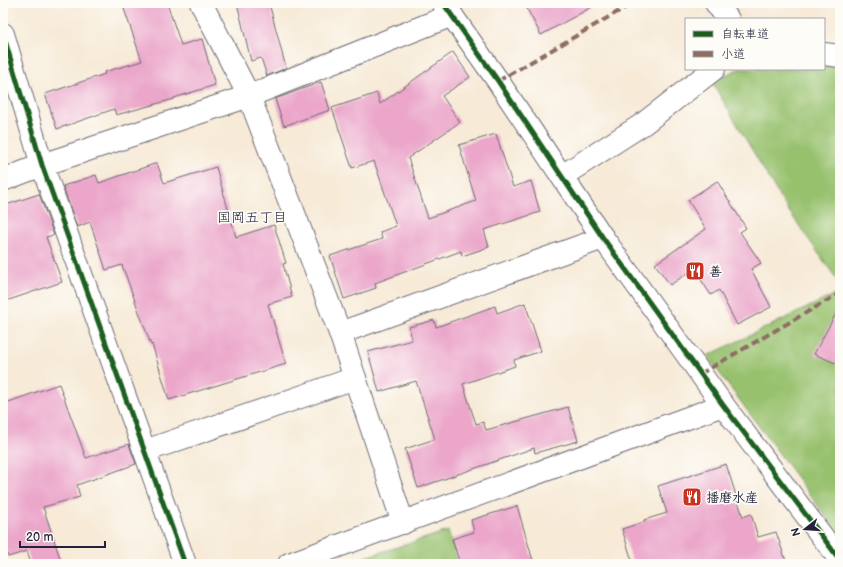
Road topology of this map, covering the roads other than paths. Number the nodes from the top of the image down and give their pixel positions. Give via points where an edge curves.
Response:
1 (200, 3) edge
2 (716, 3) edge
3 (448, 9) edge
4 (727, 18) edge
5 (3, 34) edge
6 (825, 54) edge
7 (840, 56) edge
8 (713, 70) edge
9 (249, 96) junction
10 (42, 165) junction
11 (562, 176) junction
12 (3, 180) edge
13 (603, 238) junction
14 (340, 333) junction
15 (355, 378) junction
16 (722, 406) junction
17 (145, 451) junction
18 (403, 523) junction
19 (840, 561) edge
20 (185, 564) edge
21 (290, 564) edge
22 (835, 564) edge

1 - 9 street
2 - 4 street
3 - 9 street
3 - 11 street
5 - 10 street
6 - 7 street
8 - 11 street via 642,124
9 - 10 street
9 - 14 street
10 - 12 street
10 - 17 street
11 - 13 street
13 - 14 street
13 - 16 street
14 - 15 street
15 - 17 street
15 - 18 street
16 - 18 street
16 - 19 street
17 - 20 street
18 - 21 street
19 - 22 street

